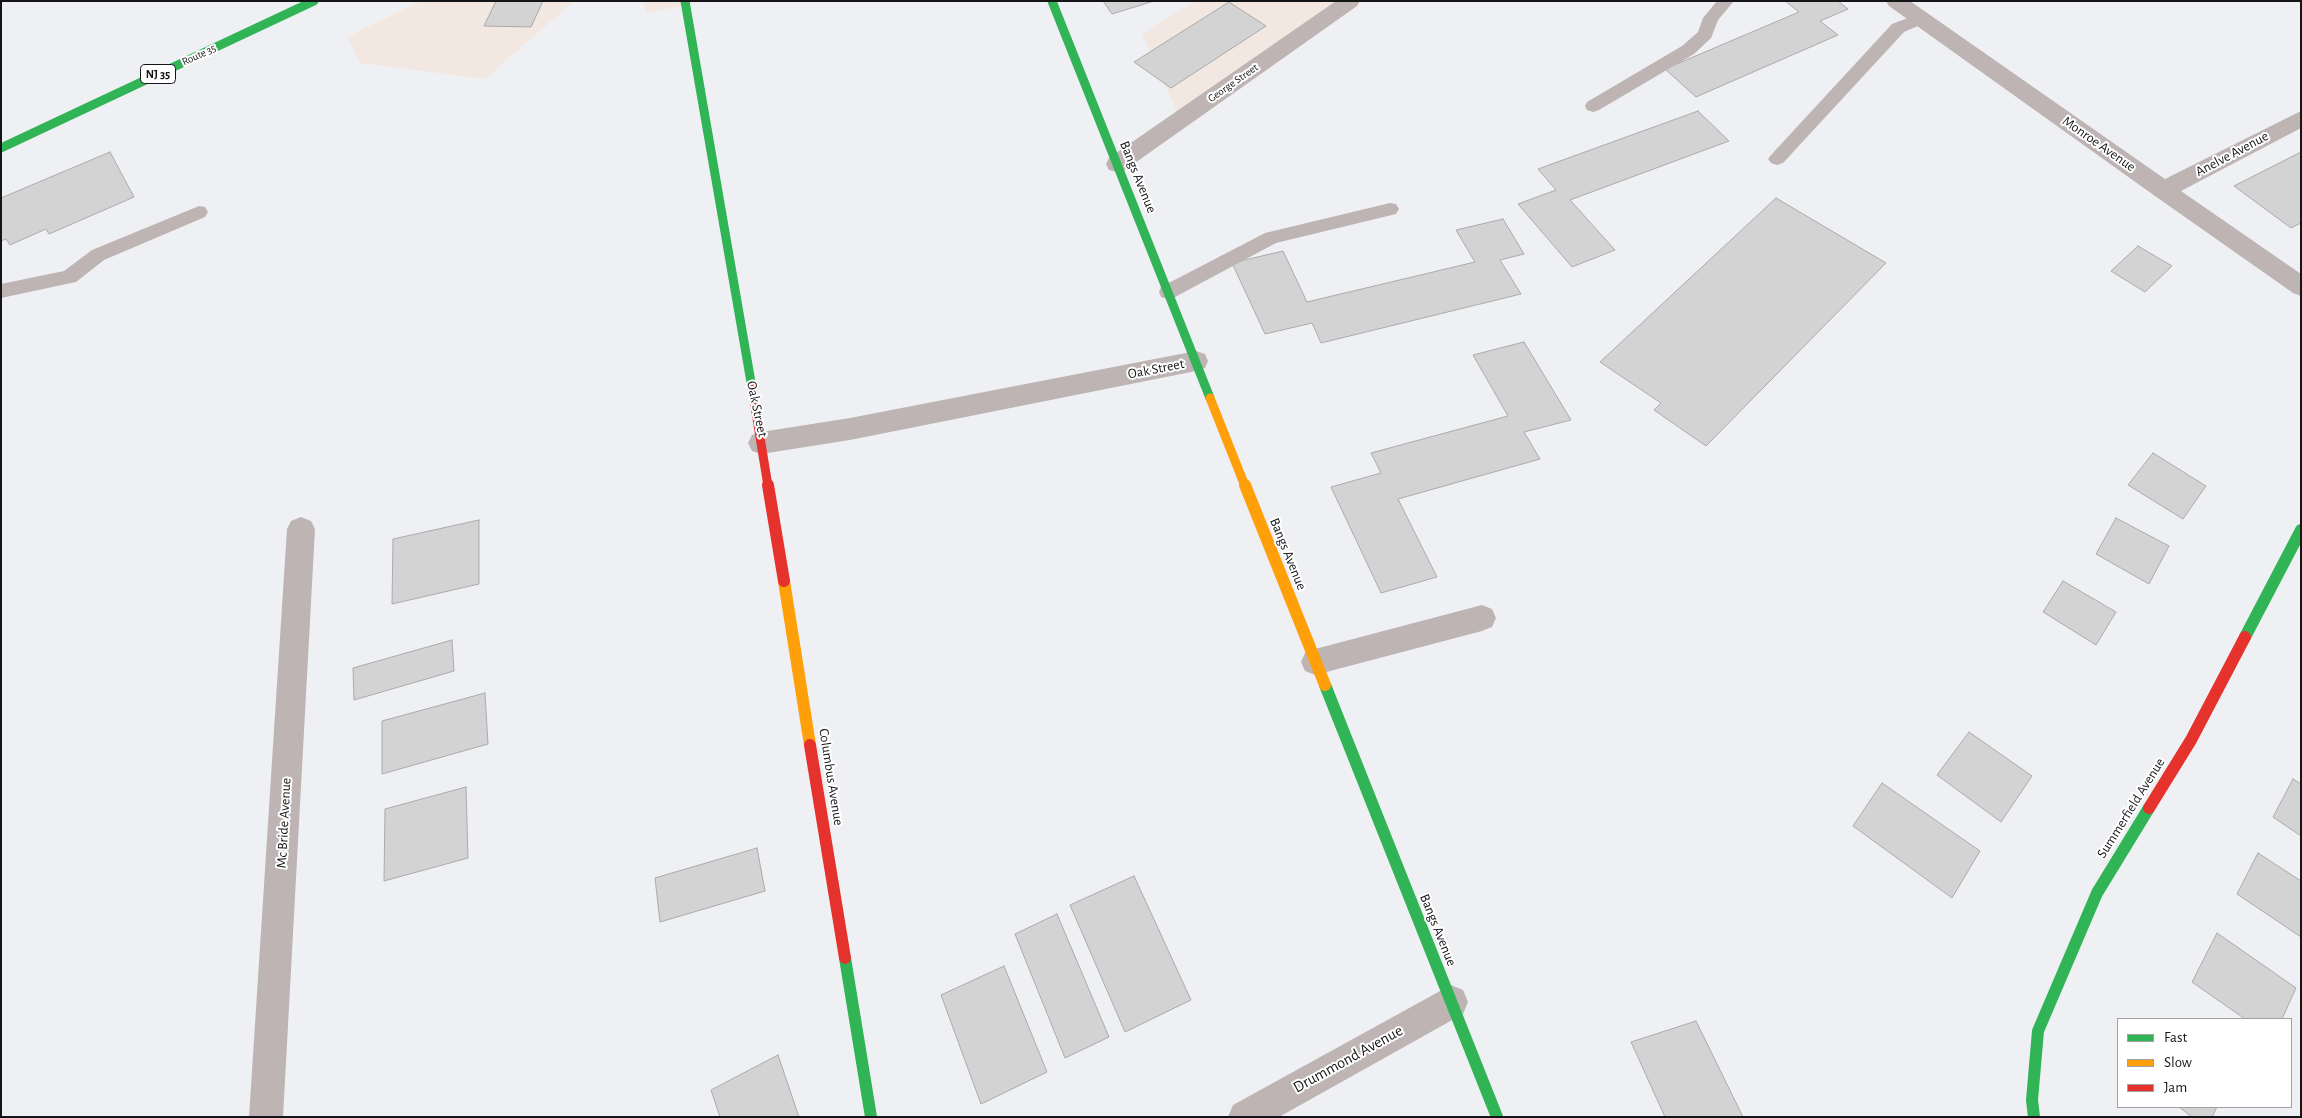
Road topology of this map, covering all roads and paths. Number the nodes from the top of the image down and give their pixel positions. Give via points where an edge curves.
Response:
1 (314, 1) edge
2 (685, 1) edge
3 (1052, 1) edge
4 (1350, 1) edge
5 (1726, 1) edge
6 (1896, 1) edge
7 (1921, 18) junction
8 (1593, 106) dead end
9 (2301, 118) edge
10 (1, 148) edge
11 (1778, 159) dead end
12 (1117, 164) junction
13 (2163, 190) junction
14 (1390, 210) dead end
15 (199, 212) dead end
16 (2301, 287) edge
17 (1, 291) edge
18 (1168, 292) junction
19 (1196, 361) junction
20 (761, 443) junction
21 (300, 529) dead end
22 (2301, 530) edge
23 (1482, 618) dead end
24 (1315, 662) junction
25 (1452, 1002) junction
26 (266, 1117) edge
27 (871, 1117) edge
28 (1245, 1117) edge
29 (1497, 1117) edge
30 (2034, 1117) edge

1 - 10 street, Route 35 / NJ 35
2 - 20 street, Oak Street
3 - 12 street, Bangs Avenue
4 - 12 street, George Street
5 - 8 lane via 1711,18 1705,34 1688,50
6 - 7 street, Monroe Avenue
7 - 11 lane via 1898,28
7 - 13 street, Monroe Avenue
9 - 13 street, Anelve Avenue
12 - 18 street, Bangs Avenue
13 - 16 street, Monroe Avenue
14 - 18 lane via 1271,238
15 - 17 lane via 98,255 69,277
18 - 19 street, Bangs Avenue
19 - 20 street, Oak Street via 850,429
19 - 24 street, Bangs Avenue
20 - 27 street, Columbus Avenue
21 - 26 street, Mc Bride Avenue
22 - 30 street, Summerfield Avenue via 2191,740 2097,892 2038,1031 2032,1100
23 - 24 street
24 - 25 street, Bangs Avenue
25 - 28 street, Drummond Avenue
25 - 29 street, Bangs Avenue

